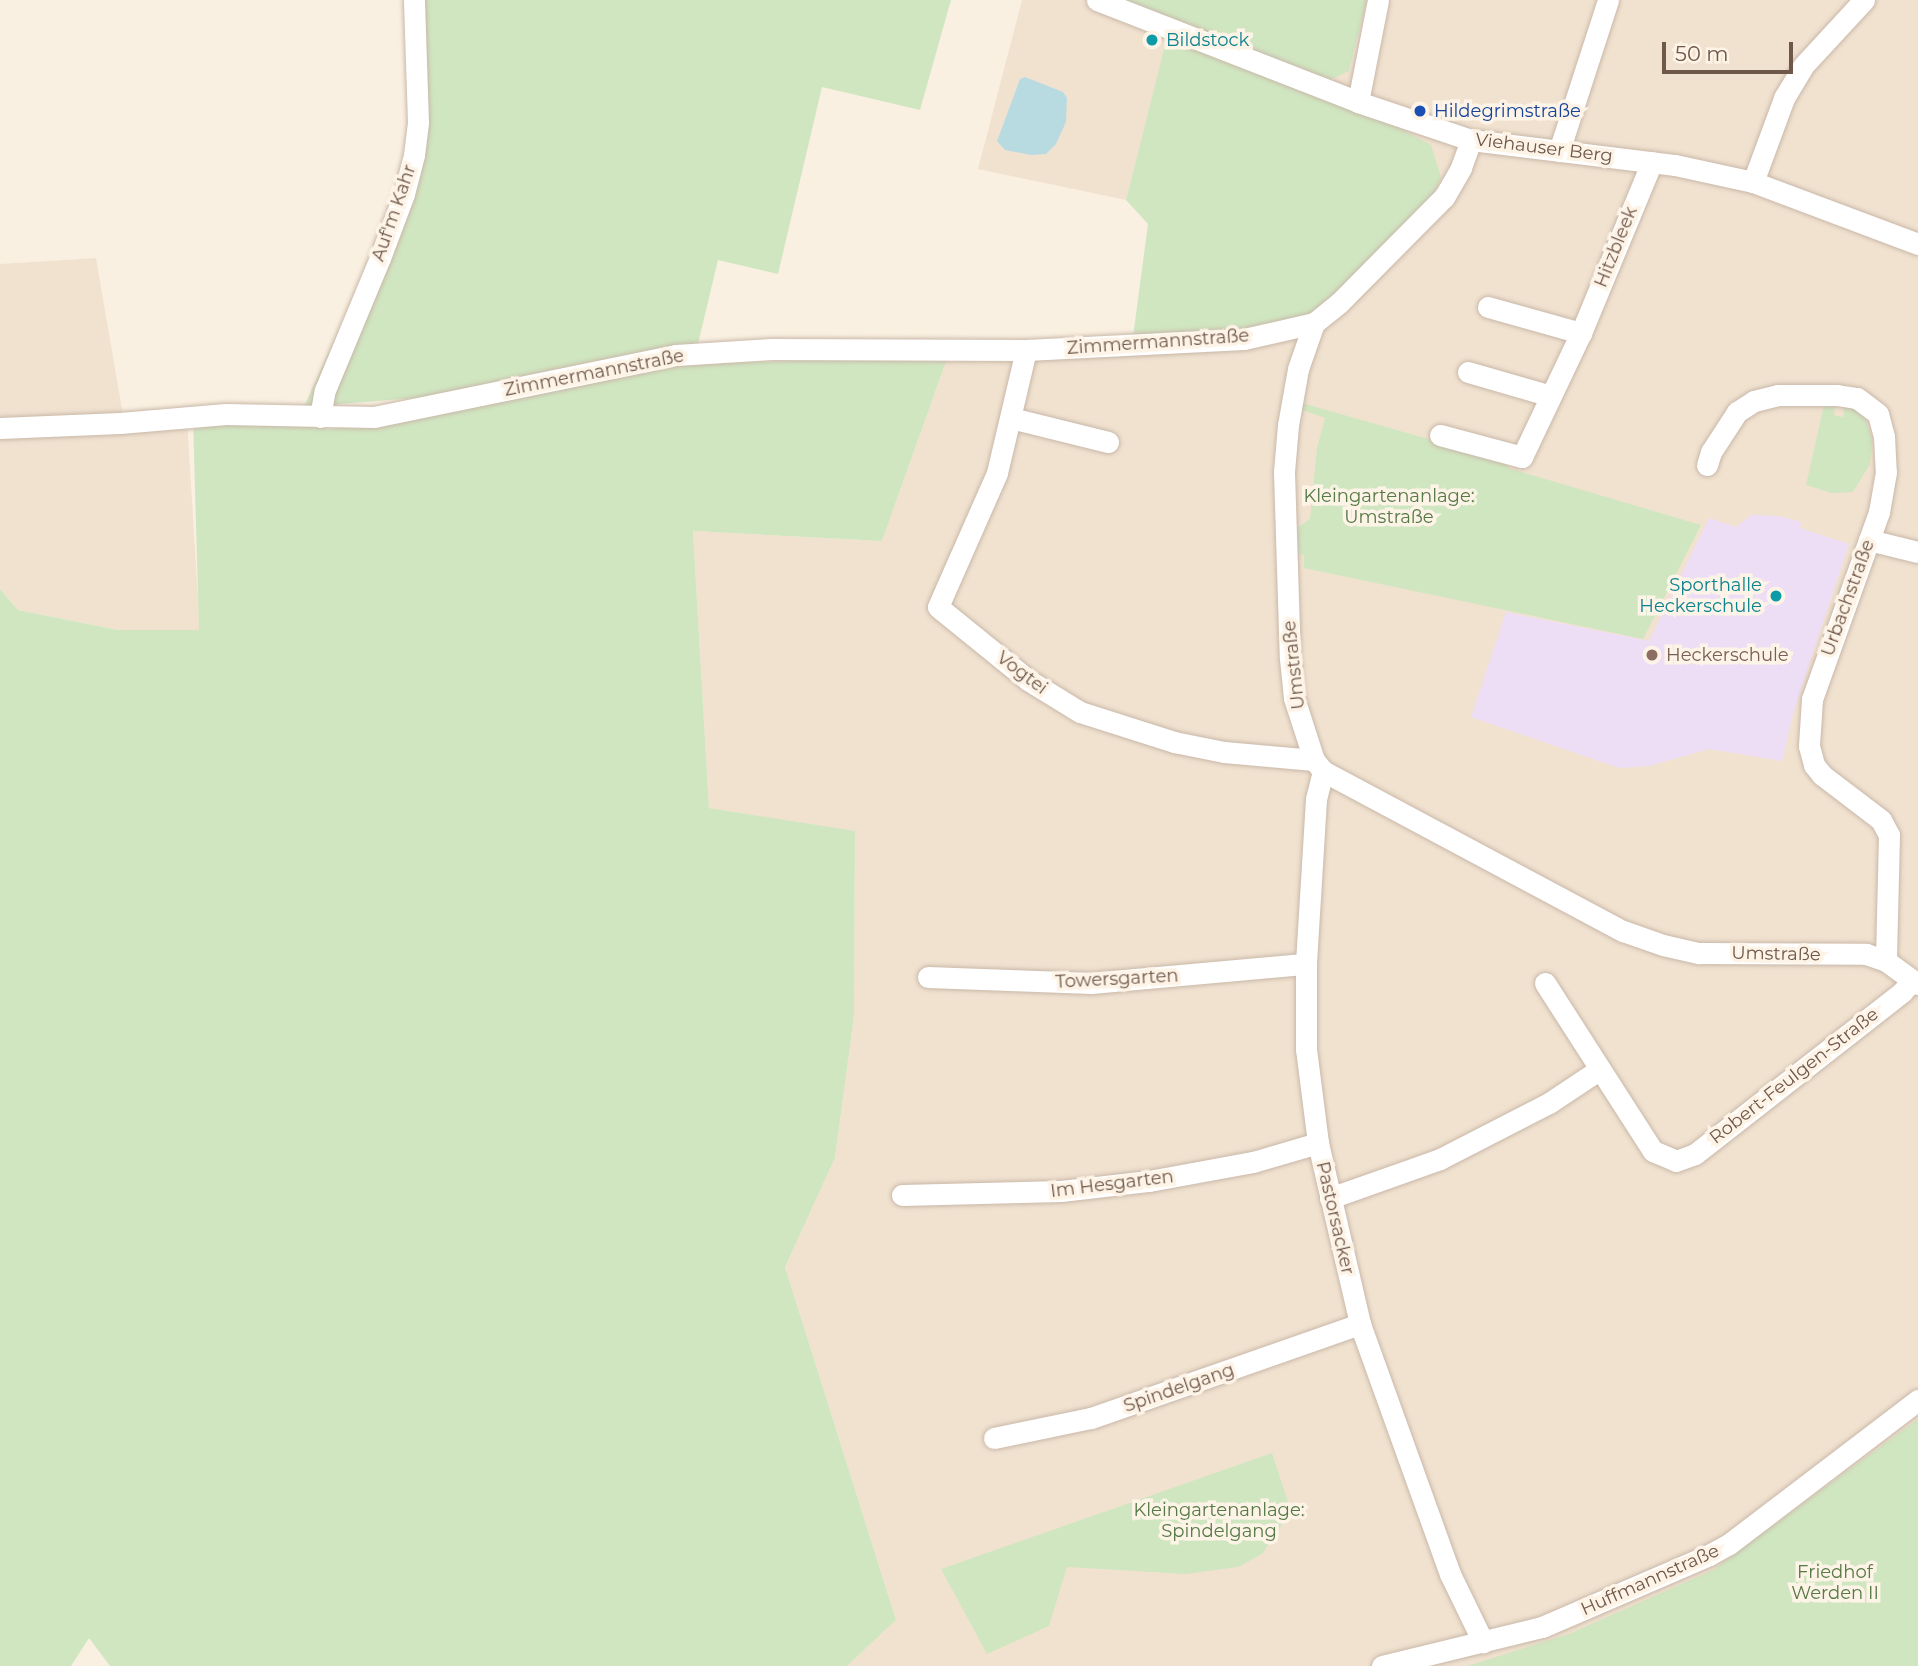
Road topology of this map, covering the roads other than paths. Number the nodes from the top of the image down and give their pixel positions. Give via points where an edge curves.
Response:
1 (414, 0) edge
2 (1097, 0) edge
3 (1378, 0) edge
4 (1608, 0) edge
5 (1864, 0) edge
6 (1138, 7) edge
7 (1357, 102) junction
8 (1471, 140) junction
9 (1559, 151) junction
10 (1652, 162) junction
11 (1753, 182) junction
12 (1918, 244) edge
13 (1488, 307) dead end
14 (1314, 323) junction
15 (1581, 333) junction
16 (1026, 351) junction
17 (1468, 372) dead end
18 (1551, 396) junction
19 (320, 417) junction
20 (1011, 418) junction
21 (0, 428) edge
22 (1440, 435) dead end
23 (1108, 442) dead end
24 (1707, 465) dead end
25 (1869, 540) junction
26 (1918, 552) edge
27 (1319, 766) junction
28 (1886, 961) junction
29 (1306, 964) junction
30 (928, 977) dead end
31 (1915, 982) edge
32 (1545, 983) dead end
33 (1600, 1069) junction
34 (1318, 1143) junction
35 (902, 1195) dead end
36 (1330, 1198) junction
37 (1360, 1324) junction
38 (1918, 1400) edge
39 (994, 1438) dead end
40 (1483, 1642) junction
41 (1382, 1666) edge

1 - 19 street, Auf'm Kahr via 418,122 414,155 380,258 325,390
2 - 6 street, Viehauser Berg
3 - 7 street
4 - 9 street
5 - 11 street via 1803,66 1784,98
6 - 7 street, Viehauser Berg
7 - 8 street, Viehauser Berg
8 - 9 street, Viehauser Berg
8 - 14 street via 1444,197
9 - 10 street, Viehauser Berg
10 - 11 street, Viehauser Berg
10 - 15 street, Hitzbleek
11 - 12 street, Viehauser Berg
13 - 15 street
14 - 16 street, Zimmermannstraße via 1244,339
14 - 27 street, Umstraße via 1292,395 1284,472 1294,698
15 - 18 street, Hitzbleek
16 - 19 street, Zimmermannstraße via 771,349 676,355 374,417
16 - 20 street, Vogtei
17 - 18 street
18 - 22 street, Hitzbleek via 1522,457
19 - 21 street, Zimmermannstraße via 226,414
20 - 23 street
20 - 27 street, Vogtei via 997,473 938,607 1028,680 1080,712 1174,742
24 - 25 street, Urbachstraße via 1737,412 1754,401 1778,394 1857,398 1878,414 1884,437 1886,472
25 - 26 street
25 - 28 street, Urbachstraße via 1812,699 1809,746 1822,775 1881,820 1889,835
27 - 28 street, Umstraße via 1601,920 1653,942 1699,953 1866,954
27 - 29 street, Pastorsacker
28 - 31 street, Umstraße
29 - 30 street, Towersgarten via 1091,983
29 - 34 street, Pastorsacker via 1306,1049
31 - 33 street, Robert-Feulgen-Straße via 1682,1161 1653,1151
32 - 33 street
33 - 36 street via 1549,1103 1440,1159
34 - 35 street, Im Hesgarten via 1253,1162 1137,1182 1061,1191
34 - 36 street, Pastorsacker
36 - 37 street, Pastorsacker
37 - 39 street, Spindelgang via 1091,1418
37 - 40 street, Pastorsacker via 1445,1562
38 - 40 street, Huffmannstraße via 1729,1544 1553,1622
40 - 41 street, Huffmannstraße

